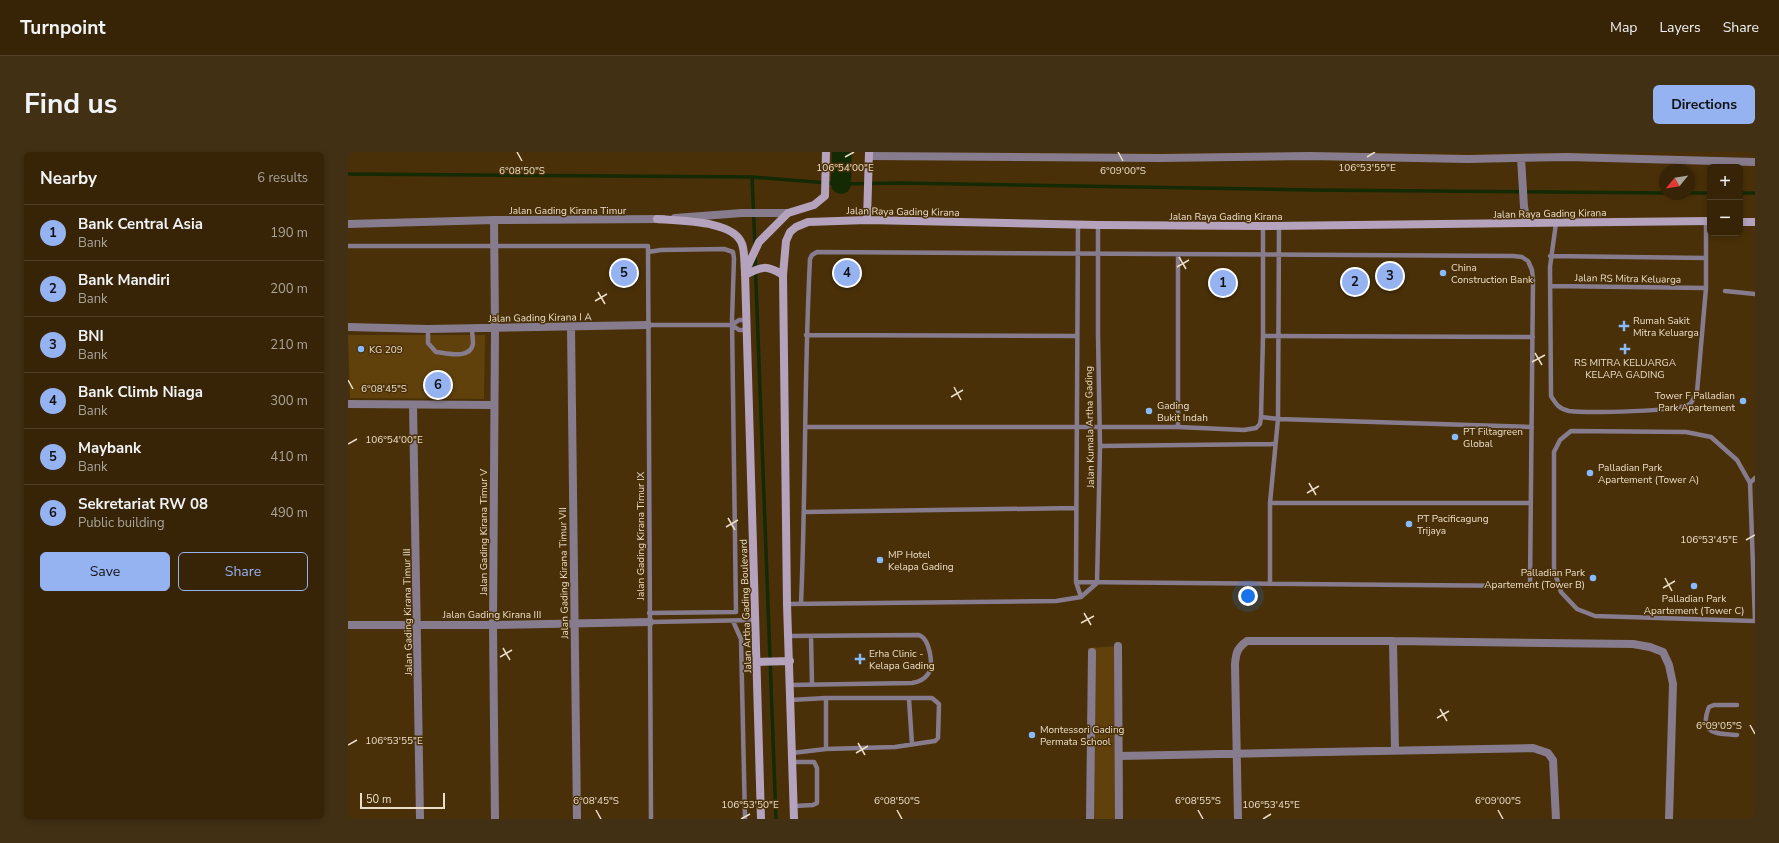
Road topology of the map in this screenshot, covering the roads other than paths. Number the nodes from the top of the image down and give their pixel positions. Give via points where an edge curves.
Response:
1 (1567, 154) edge
2 (826, 155) edge
3 (1161, 155) edge
4 (1468, 155) edge
5 (869, 156) edge
6 (1521, 158) junction
7 (1755, 162) edge
8 (788, 213) junction
9 (657, 219) junction
10 (494, 220) junction
11 (867, 220) junction
12 (1707, 221) edge
13 (1743, 222) edge
14 (1755, 222) edge
15 (1527, 223) junction
16 (1556, 223) junction
17 (348, 224) edge
18 (1078, 224) junction
19 (1098, 225) junction
20 (1263, 226) junction
21 (1279, 226) junction
22 (1707, 236) edge
23 (493, 245) junction
24 (348, 246) edge
25 (648, 252) junction
26 (1077, 252) junction
27 (1098, 253) junction
28 (1178, 254) junction
29 (1279, 255) junction
30 (1263, 256) junction
31 (1550, 256) junction
32 (1706, 258) junction
33 (747, 273) junction
34 (781, 274) junction
35 (1550, 286) junction
36 (1706, 288) junction
37 (1725, 291) dead end
38 (1755, 294) edge
39 (747, 320) junction
40 (732, 324) junction
41 (648, 325) junction
42 (348, 327) edge
43 (571, 327) junction
44 (472, 328) junction
45 (495, 328) junction
46 (428, 329) junction
47 (747, 330) junction
48 (806, 335) junction
49 (1077, 336) junction
50 (1263, 336) junction
51 (1279, 337) junction
52 (1533, 337) junction
53 (348, 404) edge
54 (413, 405) junction
55 (493, 405) junction
56 (1261, 417) junction
57 (1278, 419) junction
58 (1077, 426) junction
59 (1099, 426) junction
60 (806, 427) junction
61 (1178, 427) junction
62 (1532, 427) junction
63 (1276, 444) junction
64 (1100, 446) junction
65 (1755, 478) edge
66 (1750, 483) junction
67 (1270, 503) junction
68 (1530, 503) junction
69 (1076, 508) junction
70 (805, 512) junction
71 (1076, 582) junction
72 (1097, 583) junction
73 (1270, 583) junction
74 (1081, 597) junction
75 (787, 604) junction
76 (801, 604) junction
77 (649, 618) junction
78 (755, 620) junction
79 (733, 621) junction
80 (1755, 621) edge
81 (348, 624) edge
82 (418, 624) junction
83 (573, 624) junction
84 (493, 625) junction
85 (788, 636) junction
86 (811, 636) junction
87 (1393, 641) junction
88 (1118, 646) dead end
89 (1092, 652) dead end
90 (760, 662) junction
91 (785, 662) junction
92 (790, 685) junction
93 (812, 685) junction
94 (826, 698) junction
95 (909, 699) junction
96 (791, 700) junction
97 (1737, 705) dead end
98 (1737, 735) dead end
99 (912, 744) junction
100 (826, 749) junction
101 (1395, 750) junction
102 (792, 753) junction
103 (1237, 753) junction
104 (1119, 756) junction
105 (792, 762) junction
106 (794, 806) junction
107 (420, 819) edge
108 (495, 819) edge
109 (577, 819) edge
110 (651, 819) edge
111 (745, 819) edge
112 (761, 819) edge
113 (794, 819) edge
114 (1090, 819) edge
115 (1119, 819) edge
116 (1238, 819) edge
117 (1556, 819) edge
118 (1669, 819) edge

1 - 6 street
1 - 7 street
2 - 8 main road via 826,194 814,205
3 - 4 street
3 - 5 street
4 - 6 street
5 - 11 main road
6 - 15 street
8 - 9 street, Jalan Gading Kirana Timur via 742,213
8 - 33 main road via 759,242
9 - 10 street, Jalan Gading Kirana Timur
9 - 33 main road, Jalan Artha Gading Boulevard via 719,226 730,230 742,244
10 - 17 street, Jalan Gading Kirana Timur
10 - 23 street, Jalan Gading Kirana Timur V
11 - 18 main road, Jalan Raya Gading Kirana
11 - 34 main road, Jalan Raya Gading Kirana via 808,222 796,227 786,241
12 - 16 main road, Jalan Raya Gading Kirana
13 - 14 main road
15 - 16 main road, Jalan Raya Gading Kirana
15 - 21 main road, Jalan Raya Gading Kirana
16 - 31 lane
18 - 19 main road, Jalan Raya Gading Kirana
18 - 26 lane
19 - 20 main road, Jalan Raya Gading Kirana
19 - 27 lane, Jalan Kumala Artha Gading
20 - 21 main road, Jalan Raya Gading Kirana
20 - 30 lane
21 - 29 lane
22 - 32 lane
23 - 24 lane
23 - 25 lane, Jalan Gading Kirana Timur IX via 648,246
23 - 45 street, Jalan Gading Kirana Timur V
25 - 40 lane via 724,249 733,252
25 - 41 lane, Jalan Gading Kirana Timur IX
26 - 27 lane
26 - 48 lane via 817,252 810,259
26 - 49 lane
27 - 28 lane
27 - 59 lane, Jalan Kumala Artha Gading
28 - 30 lane
28 - 61 lane
29 - 30 lane
29 - 51 lane
29 - 52 lane via 1522,257 1528,261 1532,270
30 - 50 lane
31 - 32 lane, Jalan RS Mitra Keluarga
31 - 35 lane
32 - 36 lane
33 - 34 main road via 762,267
33 - 39 main road, Jalan Artha Gading Boulevard
34 - 75 main road
35 - 36 lane, Jalan RS Mitra Keluarga
35 - 36 lane via 1551,396 1558,407 1569,411 1679,408 1691,403 1697,392
37 - 38 lane
39 - 40 lane via 739,320
39 - 47 main road, Jalan Artha Gading Boulevard
40 - 41 lane, Jalan Gading Kirana I A
40 - 47 lane via 740,330
40 - 77 lane via 736,612
41 - 43 street, Jalan Gading Kirana I A
41 - 77 lane, Jalan Gading Kirana Timur IX
42 - 46 street, Jalan Gading Kirana I A
43 - 45 street, Jalan Gading Kirana I A
43 - 83 street, Jalan Gading Kirana Timur VII
44 - 45 street, Jalan Gading Kirana I A
44 - 46 street, Jalan Gading Kirana I A
44 - 46 lane via 473,344 467,352 460,355 436,352 428,343
45 - 55 street, Jalan Gading Kirana Timur V
47 - 78 main road, Jalan Artha Gading Boulevard
48 - 49 lane
48 - 60 lane
49 - 58 lane
50 - 51 lane
50 - 56 lane
51 - 52 lane
51 - 57 lane
52 - 62 lane
53 - 54 street
54 - 55 street
54 - 82 street, Jalan Gading Kirana Timur III
55 - 84 street, Jalan Gading Kirana Timur V
56 - 57 lane
56 - 61 lane via 1260,424 1250,430
57 - 62 lane
57 - 63 lane
58 - 59 lane
58 - 60 lane
58 - 69 lane
59 - 61 lane
59 - 64 lane, Jalan Kumala Artha Gading
60 - 70 lane
62 - 68 lane
63 - 64 lane
63 - 67 lane
64 - 72 lane, Jalan Kumala Artha Gading
65 - 66 lane
66 - 80 lane
66 - 80 lane via 1737,460 1711,437 1686,432 1571,431 1560,440 1554,452 1554,570 1561,592 1577,609 1595,616
67 - 68 lane
67 - 73 lane
68 - 73 lane via 1530,586
69 - 70 lane
69 - 71 lane
70 - 76 lane
71 - 72 lane
71 - 74 lane
72 - 73 lane
72 - 74 lane
74 - 76 lane via 1056,601
75 - 76 lane
75 - 85 main road
77 - 79 lane, Jalan Gading Kirana III
77 - 83 street, Jalan Gading Kirana III
77 - 110 lane, Jalan Gading Kirana Timur IX
78 - 79 lane, Jalan Gading Kirana III
78 - 90 main road, Jalan Artha Gading Boulevard
79 - 111 lane via 741,639
81 - 82 street, Jalan Gading Kirana III
82 - 84 street, Jalan Gading Kirana III
82 - 107 street, Jalan Gading Kirana Timur III
83 - 84 street, Jalan Gading Kirana III
83 - 109 street, Jalan Gading Kirana Timur VII
84 - 108 street, Jalan Gading Kirana Timur V
85 - 86 lane
85 - 91 main road
86 - 93 lane
86 - 93 lane via 920,635 928,642 930,665 930,673 925,678 912,683
87 - 101 street
87 - 103 street via 1247,641 1240,646 1236,651 1235,664
87 - 118 street via 1633,644 1663,652 1673,684
88 - 104 street
89 - 114 street
90 - 91 main road
90 - 112 main road, Jalan Artha Gading Boulevard
91 - 92 main road
92 - 93 lane
92 - 96 main road
94 - 95 lane
94 - 96 lane
94 - 100 lane
95 - 99 lane
95 - 99 lane via 932,698 939,704 938,738 935,741
96 - 102 main road
97 - 98 lane via 1714,704 1707,712 1707,725 1710,731
99 - 100 lane via 895,747
100 - 102 lane
101 - 103 street
101 - 117 street via 1533,748 1548,753 1555,767
102 - 105 main road
103 - 104 street
103 - 116 street
104 - 115 street
105 - 106 main road
105 - 106 lane via 814,762 817,768 817,803
106 - 113 main road

